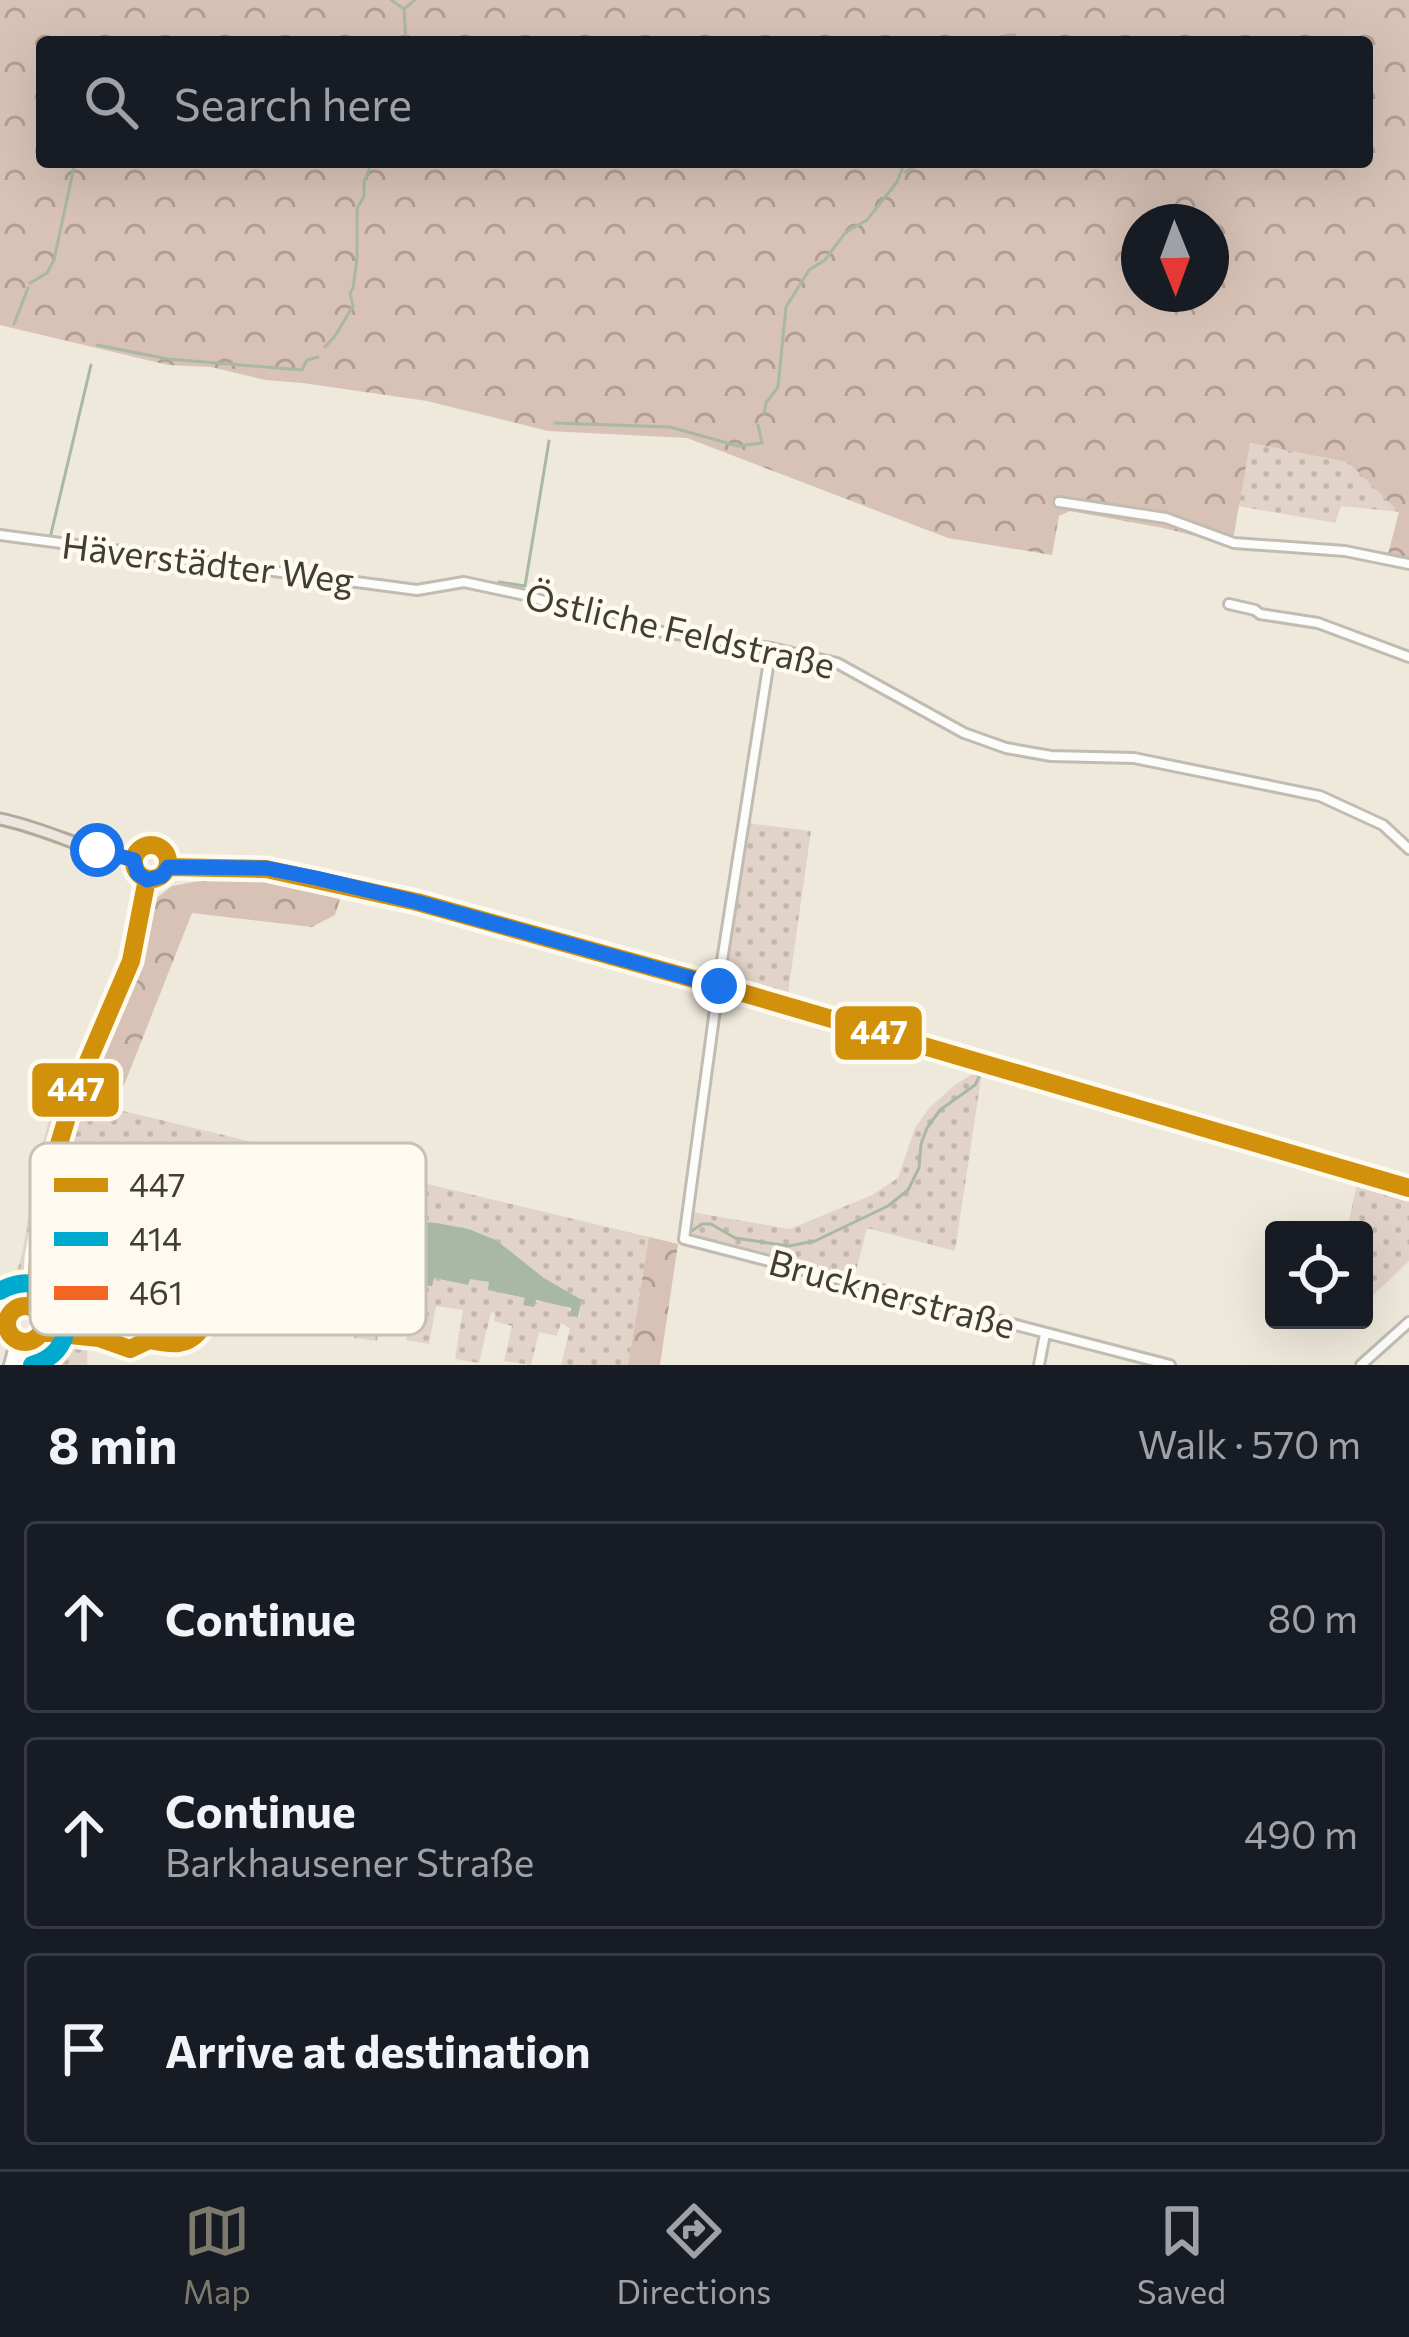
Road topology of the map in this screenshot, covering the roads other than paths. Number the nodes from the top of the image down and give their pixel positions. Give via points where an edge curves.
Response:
1 (1059, 502) dead end
2 (0, 536) edge
3 (1409, 564) edge
4 (417, 590) joint
5 (1229, 604) dead end
6 (771, 648) junction
7 (1409, 657) edge
8 (0, 819) edge
9 (1409, 849) edge
10 (134, 860) junction
11 (168, 867) junction
12 (147, 880) junction
13 (719, 986) junction
14 (59, 1143) edge
15 (1409, 1188) edge
16 (30, 1302) edge
17 (29, 1308) joint
18 (5, 1318) edge
19 (1409, 1322) edge
20 (1045, 1334) junction
21 (37, 1335) edge
22 (84, 1335) edge
23 (21, 1340) junction
24 (109, 1340) junction
25 (182, 1346) dead end
26 (130, 1349) dead end
27 (1123, 1353) junction
28 (13, 1365) edge
29 (1039, 1365) edge
30 (1120, 1365) edge
31 (1169, 1365) edge
32 (1361, 1365) edge

1 - 3 street via 1166,518 1234,542
2 - 4 street, Häverstädter Weg
4 - 6 street, Östliche Feldstraße via 464,582 622,626
5 - 7 street via 1318,622
6 - 9 street, Östliche Feldstraße via 837,663 1006,748 1134,758 1320,796 1384,825
6 - 13 street
8 - 10 main road
10 - 11 main road via 153,845 164,850
10 - 12 main road
11 - 12 main road
11 - 13 main road via 266,868 316,878
12 - 14 street via 130,961
13 - 15 main road
13 - 20 street, Brucknerstraße via 685,1238
16 - 17 street
17 - 18 street
18 - 23 street
19 - 32 street
20 - 27 street, Brucknerstraße
20 - 29 street
21 - 23 street
22 - 24 street
23 - 28 street
24 - 25 street
24 - 26 street
27 - 30 street
27 - 31 street, Brucknerstraße

